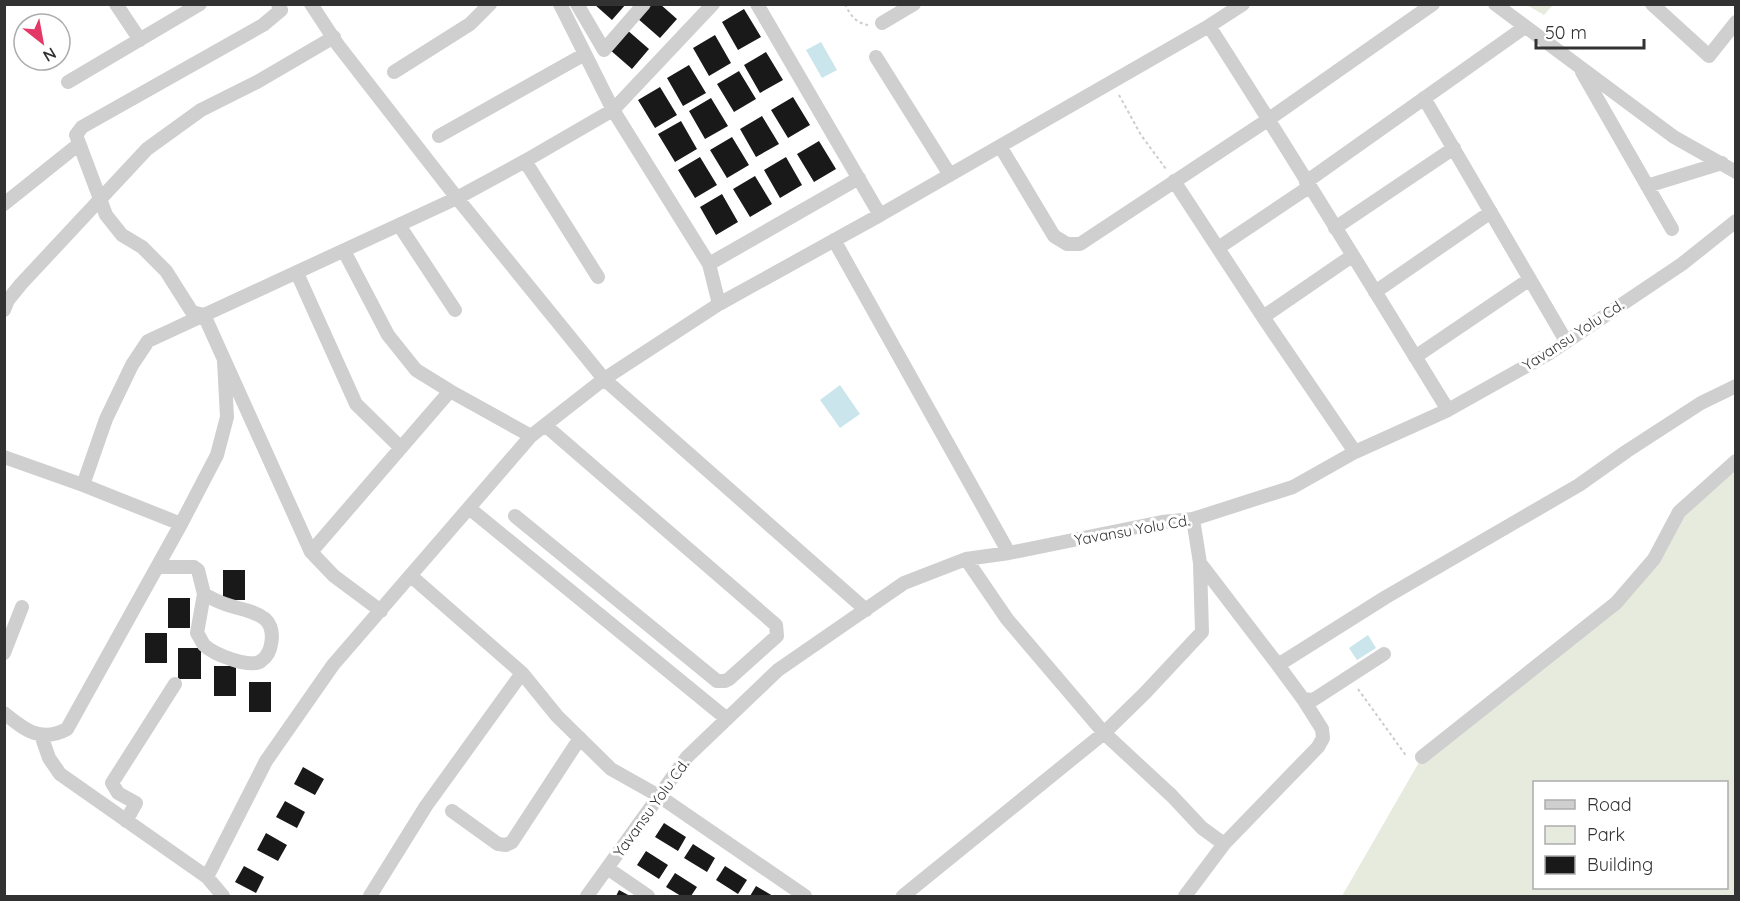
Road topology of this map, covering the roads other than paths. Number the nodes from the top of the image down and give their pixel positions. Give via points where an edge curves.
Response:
1 (200, 4) edge
2 (278, 4) edge
3 (311, 4) edge
4 (490, 4) edge
5 (560, 4) edge
6 (577, 4) edge
7 (644, 4) edge
8 (713, 4) edge
9 (756, 4) edge
10 (914, 4) edge
11 (1243, 4) edge
12 (1433, 4) edge
13 (1495, 4) edge
14 (1652, 4) edge
15 (120, 6) edge
16 (1736, 22) edge
17 (882, 24) road end
18 (1209, 26) junction
19 (1525, 27) junction
20 (334, 37) junction
21 (140, 40) junction
22 (585, 54) junction
23 (876, 57) dead end
24 (1578, 66) junction
25 (394, 72) dead end
26 (68, 82) dead end
27 (1424, 98) junction
28 (613, 110) junction
29 (1269, 119) junction
30 (439, 136) dead end
31 (79, 144) junction
32 (1000, 146) junction
33 (1454, 148) junction
34 (525, 161) junction
35 (1722, 163) junction
36 (1736, 172) edge
37 (950, 175) junction
38 (859, 178) junction
39 (1174, 181) junction
40 (1308, 184) junction
41 (1647, 186) junction
42 (457, 198) junction
43 (101, 200) junction
44 (4, 204) edge
45 (1491, 212) junction
46 (880, 215) junction
47 (1736, 221) edge
48 (399, 225) junction
49 (1335, 228) junction
50 (1672, 229) dead end
51 (834, 240) junction
52 (1218, 248) junction
53 (344, 250) junction
54 (1352, 256) junction
55 (709, 264) junction
56 (297, 273) junction
57 (598, 277) dead end
58 (1530, 279) junction
59 (1375, 292) junction
60 (719, 304) junction
61 (4, 310) edge
62 (455, 310) dead end
63 (204, 315) junction
64 (1263, 317) junction
65 (1566, 341) junction
66 (1415, 357) junction
67 (224, 361) junction
68 (604, 379) junction
69 (1736, 386) edge
70 (450, 391) junction
71 (1448, 410) junction
72 (546, 426) junction
73 (531, 436) junction
74 (401, 448) junction
75 (1355, 452) junction
76 (4, 457) edge
77 (1736, 461) edge
78 (83, 485) junction
79 (469, 508) junction
80 (515, 516) dead end
81 (1193, 519) junction
82 (181, 524) junction
83 (311, 552) junction
84 (1009, 553) junction
85 (966, 559) junction
86 (1200, 563) junction
87 (157, 567) junction
88 (411, 576) junction
89 (204, 594) junction
90 (22, 607) dead end
91 (866, 610) junction
92 (381, 612) junction
93 (4, 653) edge
94 (1384, 654) dead end
95 (1278, 665) junction
96 (522, 673) junction
97 (175, 684) dead end
98 (1303, 699) junction
99 (4, 713) edge
100 (727, 719) junction
101 (1104, 733) junction
102 (41, 735) junction
103 (580, 738) junction
104 (1422, 757) road end
105 (659, 796) junction
106 (452, 811) dead end
107 (126, 821) junction
108 (1224, 844) junction
109 (608, 868) junction
110 (207, 877) junction
111 (223, 897) edge
112 (370, 897) edge
113 (587, 897) edge
114 (648, 897) edge
115 (805, 897) edge
116 (903, 897) edge
117 (1185, 897) edge

1 - 21 street
2 - 31 street via 281,10 263,25 82,127 76,135
3 - 20 street
4 - 25 street via 470,24
5 - 22 street
6 - 7 street via 604,50
8 - 28 street
9 - 38 street
10 - 17 street
11 - 18 street
12 - 29 street
13 - 19 street
14 - 16 street via 1709,56
15 - 21 street
18 - 29 street
18 - 32 street
19 - 24 street
19 - 27 street
20 - 42 street
20 - 43 street via 201,110 147,150
21 - 26 street
22 - 28 street
22 - 30 street
23 - 37 street
24 - 35 street via 1674,137
24 - 41 street
27 - 33 street
27 - 40 street
28 - 34 street
28 - 55 street
29 - 39 street
29 - 40 street
31 - 43 street
31 - 44 street
32 - 37 street
32 - 39 street via 1054,236 1067,244 1080,244
33 - 45 street
33 - 49 street
34 - 42 street
34 - 57 street
35 - 36 street
35 - 41 street
37 - 46 street
38 - 46 street
38 - 55 street
39 - 52 street
40 - 49 street
40 - 52 street
41 - 50 street
42 - 48 street
42 - 68 street
43 - 61 street via 21,284
43 - 63 street via 106,215 122,235 142,247 166,271 192,312
45 - 58 street
45 - 59 street
46 - 51 street
47 - 65 street, Yavansu Yolu Cd. via 1682,264
48 - 53 street
48 - 62 street
49 - 54 street
51 - 60 street
51 - 84 street
52 - 64 street
53 - 56 street
53 - 70 street via 388,335 416,370
54 - 59 street
54 - 64 street
55 - 60 street
56 - 63 street
56 - 74 street via 356,404
58 - 65 street
58 - 66 street
59 - 66 street
60 - 68 street
63 - 67 street
63 - 78 street via 148,341 132,364 106,419
64 - 75 street
65 - 71 street, Yavansu Yolu Cd.
66 - 71 street
67 - 82 street via 227,417 217,455
67 - 83 street
68 - 72 street
68 - 91 street
69 - 95 street via 1701,403 1579,485
70 - 73 street
70 - 74 street
71 - 75 street, Yavansu Yolu Cd.
72 - 73 street
72 - 80 street via 776,625 777,636 729,679 717,681
73 - 79 street
74 - 83 street
75 - 81 street, Yavansu Yolu Cd. via 1293,487
76 - 78 street
77 - 104 street via 1679,512 1654,559 1616,603
78 - 82 street
79 - 88 street
79 - 100 street
81 - 84 street, Yavansu Yolu Cd.
81 - 86 street
82 - 87 street
83 - 92 street via 334,576
84 - 85 street, Yavansu Yolu Cd.
85 - 91 street, Yavansu Yolu Cd. via 904,583
85 - 101 street via 1007,619
86 - 95 street
86 - 101 street via 1202,632
87 - 89 street via 194,567
87 - 102 street via 67,729 56,735
88 - 92 street
88 - 96 street
89 - 89 street via 197,633 205,645 229,658 251,664 261,661 272,639 266,620
90 - 93 street
91 - 100 street, Yavansu Yolu Cd. via 778,670
92 - 110 street via 333,665 266,761
94 - 98 street via 1313,700
95 - 98 street
96 - 103 street
96 - 112 street via 426,806
97 - 107 street via 112,783 118,793 136,803
98 - 108 street via 1322,729 1323,738
99 - 102 street via 26,730
100 - 105 street, Yavansu Yolu Cd. via 687,756
101 - 108 street via 1202,828
101 - 116 street
102 - 107 street via 60,774
103 - 105 street via 611,769
103 - 106 street via 509,844 498,844
105 - 109 street, Yavansu Yolu Cd.
105 - 115 street
107 - 110 street
108 - 117 street
109 - 113 street, Yavansu Yolu Cd.
109 - 114 street
110 - 111 street

